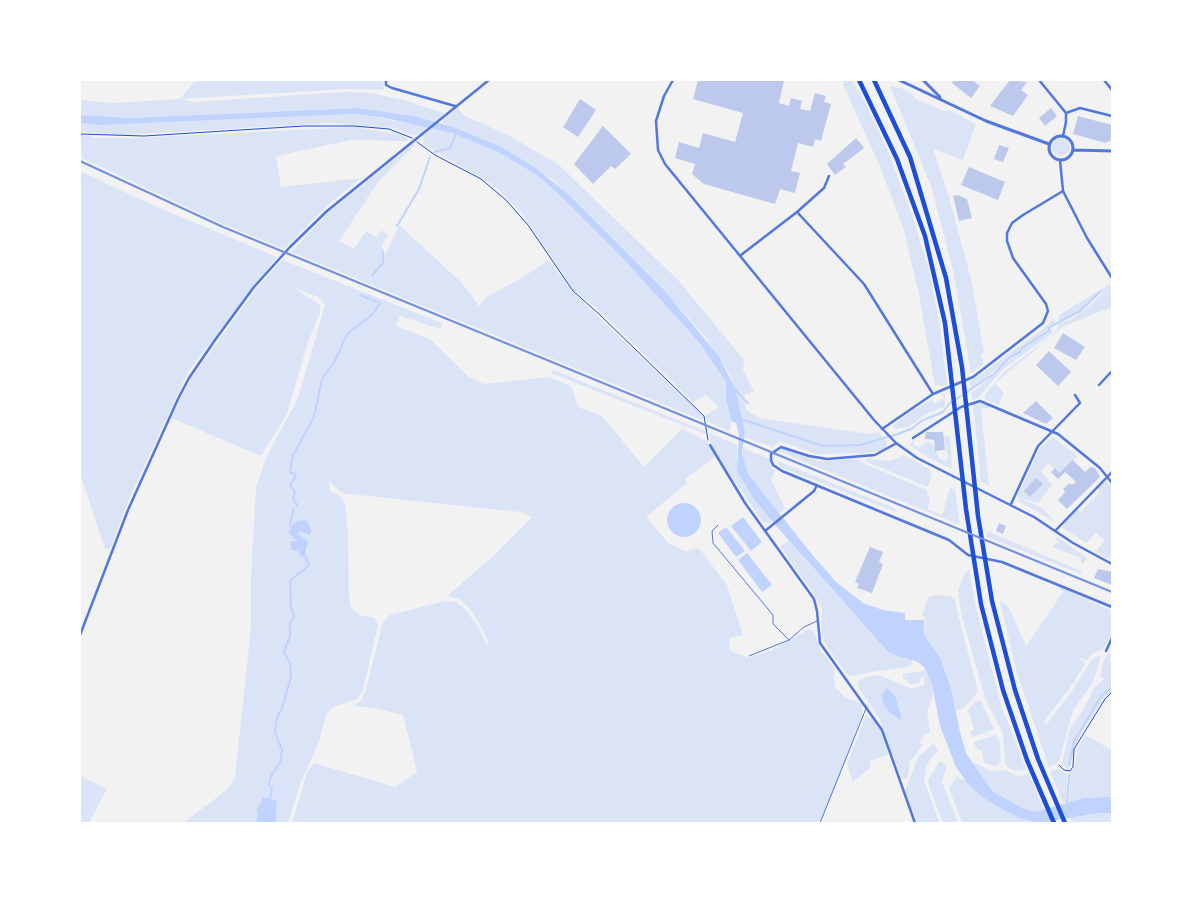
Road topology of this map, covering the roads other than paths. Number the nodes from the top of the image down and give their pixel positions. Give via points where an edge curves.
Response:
1 (386, 80) edge
2 (489, 80) edge
3 (674, 80) edge
4 (859, 80) edge
5 (874, 80) edge
6 (899, 80) edge
7 (923, 80) edge
8 (1040, 80) edge
9 (1104, 80) edge
10 (905, 81) edge
11 (1112, 90) edge
12 (946, 102) junction
13 (455, 106) junction
14 (1066, 113) junction
15 (1112, 116) edge
16 (1063, 136) junction
17 (1049, 144) junction
18 (1073, 150) junction
19 (1112, 151) edge
20 (1060, 160) junction
21 (829, 176) dead end
22 (1063, 191) junction
23 (797, 212) junction
24 (741, 255) junction
25 (1112, 268) edge
26 (1108, 272) junction
27 (1112, 278) edge
28 (1112, 371) edge
29 (1099, 384) dead end
30 (933, 394) junction
31 (1075, 395) dead end
32 (884, 431) junction
33 (1051, 432) junction
34 (913, 438) dead end
35 (895, 442) junction
36 (710, 445) dead end
37 (1112, 472) edge
38 (1107, 476) junction
39 (1112, 483) edge
40 (817, 485) junction
41 (1011, 504) junction
42 (718, 524) dead end
43 (765, 530) junction
44 (1056, 531) junction
45 (1112, 564) edge
46 (1112, 607) edge
47 (817, 621) junction
48 (80, 635) edge
49 (1112, 638) edge
50 (789, 640) junction
51 (1106, 651) dead end
52 (749, 656) dead end
53 (866, 706) junction
54 (820, 823) edge
55 (915, 823) edge
56 (1054, 823) edge
57 (1066, 823) edge

1 - 13 street via 386,85 392,88
2 - 13 street
3 - 24 street via 659,107 656,121 658,150 665,164
4 - 56 highway via 897,159 925,236 952,368 966,508 981,604 1003,690 1027,760
5 - 57 highway via 910,158 946,278 962,367 978,516 992,601 1007,664 1038,759
6 - 10 street
7 - 12 street
8 - 14 street
9 - 11 street
10 - 12 street
12 - 17 street
13 - 48 street via 341,200 290,247 243,302 185,385 128,510
14 - 15 street via 1080,108
14 - 16 street
16 - 17 street via 1053,138
16 - 18 street via 1070,140
17 - 20 street via 1051,155
18 - 19 street
18 - 20 street via 1067,158
20 - 22 street
21 - 23 street via 824,188
22 - 26 street
22 - 30 street via 1012,223 1007,234 1013,258 1046,304 1047,318 973,377
23 - 24 street
23 - 30 street via 864,284
24 - 32 street
25 - 26 street
26 - 27 street
28 - 29 street
30 - 32 street
31 - 33 street via 1080,403
32 - 35 street
33 - 34 street via 980,401 961,407
33 - 38 street via 1058,434
33 - 41 street via 1038,446
35 - 40 street via 875,455 862,457 818,459 786,447 771,454 776,468
35 - 41 street via 937,469
36 - 43 street
37 - 38 street
38 - 39 street
38 - 44 street
40 - 43 street via 814,491
40 - 46 street via 949,540 968,555 1002,562
41 - 44 street
42 - 50 lane via 712,531 713,543 773,615 773,624
43 - 47 street via 814,599
44 - 45 street
47 - 50 lane
47 - 53 street via 820,643
49 - 51 street
50 - 52 lane
53 - 54 lane
53 - 55 street via 882,730

